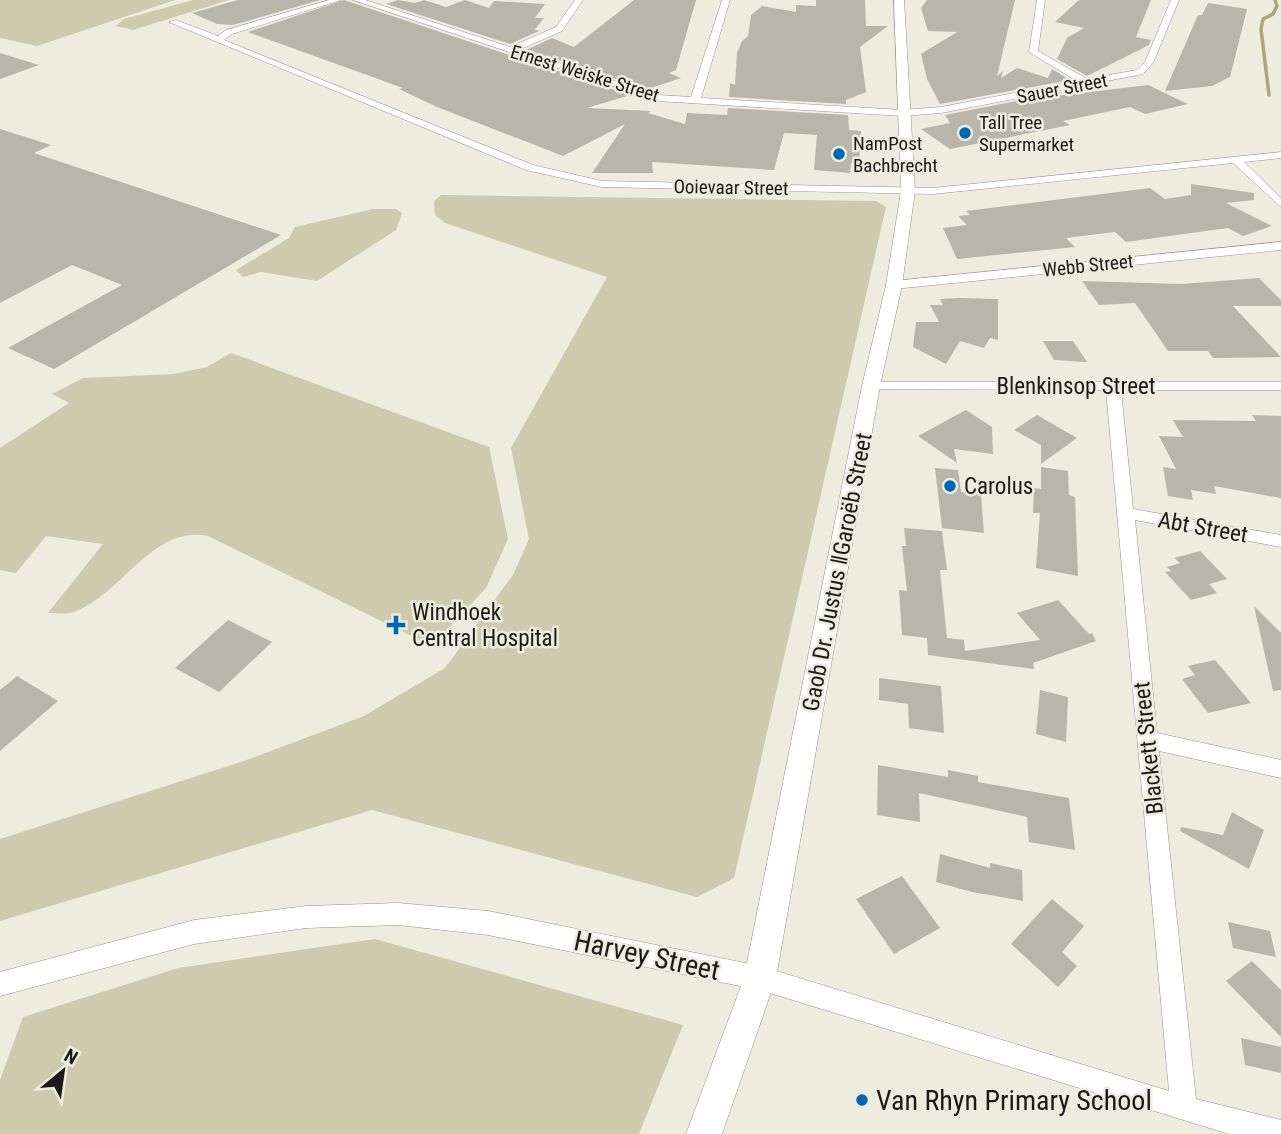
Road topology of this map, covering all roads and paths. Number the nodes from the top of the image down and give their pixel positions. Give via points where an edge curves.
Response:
1 (337, 0) edge
2 (357, 0) edge
3 (579, 0) edge
4 (726, 0) edge
5 (899, 0) edge
6 (1041, 0) edge
7 (1175, 0) edge
8 (173, 22) dead end
9 (219, 39) junction
10 (511, 50) junction
11 (1087, 83) junction
12 (695, 101) junction
13 (903, 113) junction
14 (1281, 155) edge
15 (1236, 160) junction
16 (908, 191) junction
17 (1281, 204) edge
18 (1281, 246) edge
19 (894, 285) junction
20 (871, 386) junction
21 (1113, 386) junction
22 (1281, 387) edge
23 (1125, 513) junction
24 (1281, 541) edge
25 (1147, 740) junction
26 (1281, 769) edge
27 (760, 978) junction
28 (0, 984) edge
29 (1184, 1109) junction
30 (704, 1134) edge
31 (1280, 1134) edge

1 - 9 street via 229,32
2 - 10 street, Ernest Weiske Street
3 - 10 street via 559,29
4 - 12 street
5 - 13 street, Gaob Dr. Justus ǁGaroëb Street
6 - 11 street via 1034,52
7 - 11 street, Sauer Street via 1144,69
8 - 9 street, Ooievaar Street
9 - 16 street, Ooievaar Street via 530,168 568,178 602,184
10 - 12 street, Ernest Weiske Street via 635,93
11 - 13 street, Sauer Street
12 - 13 street, Ernest Weiske Street
13 - 16 street, Gaob Dr. Justus ǁGaroëb Street
14 - 15 street, Ooievaar Street
15 - 16 street, Ooievaar Street
15 - 17 street
16 - 19 street, Gaob Dr. Justus ǁGaroëb Street
18 - 19 street, Webb Street
19 - 20 street, Gaob Dr. Justus ǁGaroëb Street
20 - 21 street, Blenkinsop Street
20 - 27 street, Gaob Dr. Justus ǁGaroëb Street
21 - 22 street, Blenkinsop Street
21 - 23 street, Blackett Street
23 - 24 street, Abt Street
23 - 25 street, Blackett Street
25 - 26 street
25 - 29 street, Blackett Street
27 - 28 street, Harvey Street via 488,923 397,914 306,917 194,932
27 - 29 street, Harvey Street
27 - 30 street, Gaob Dr. Justus ǁGaroëb Street
29 - 31 street, Harvey Street

